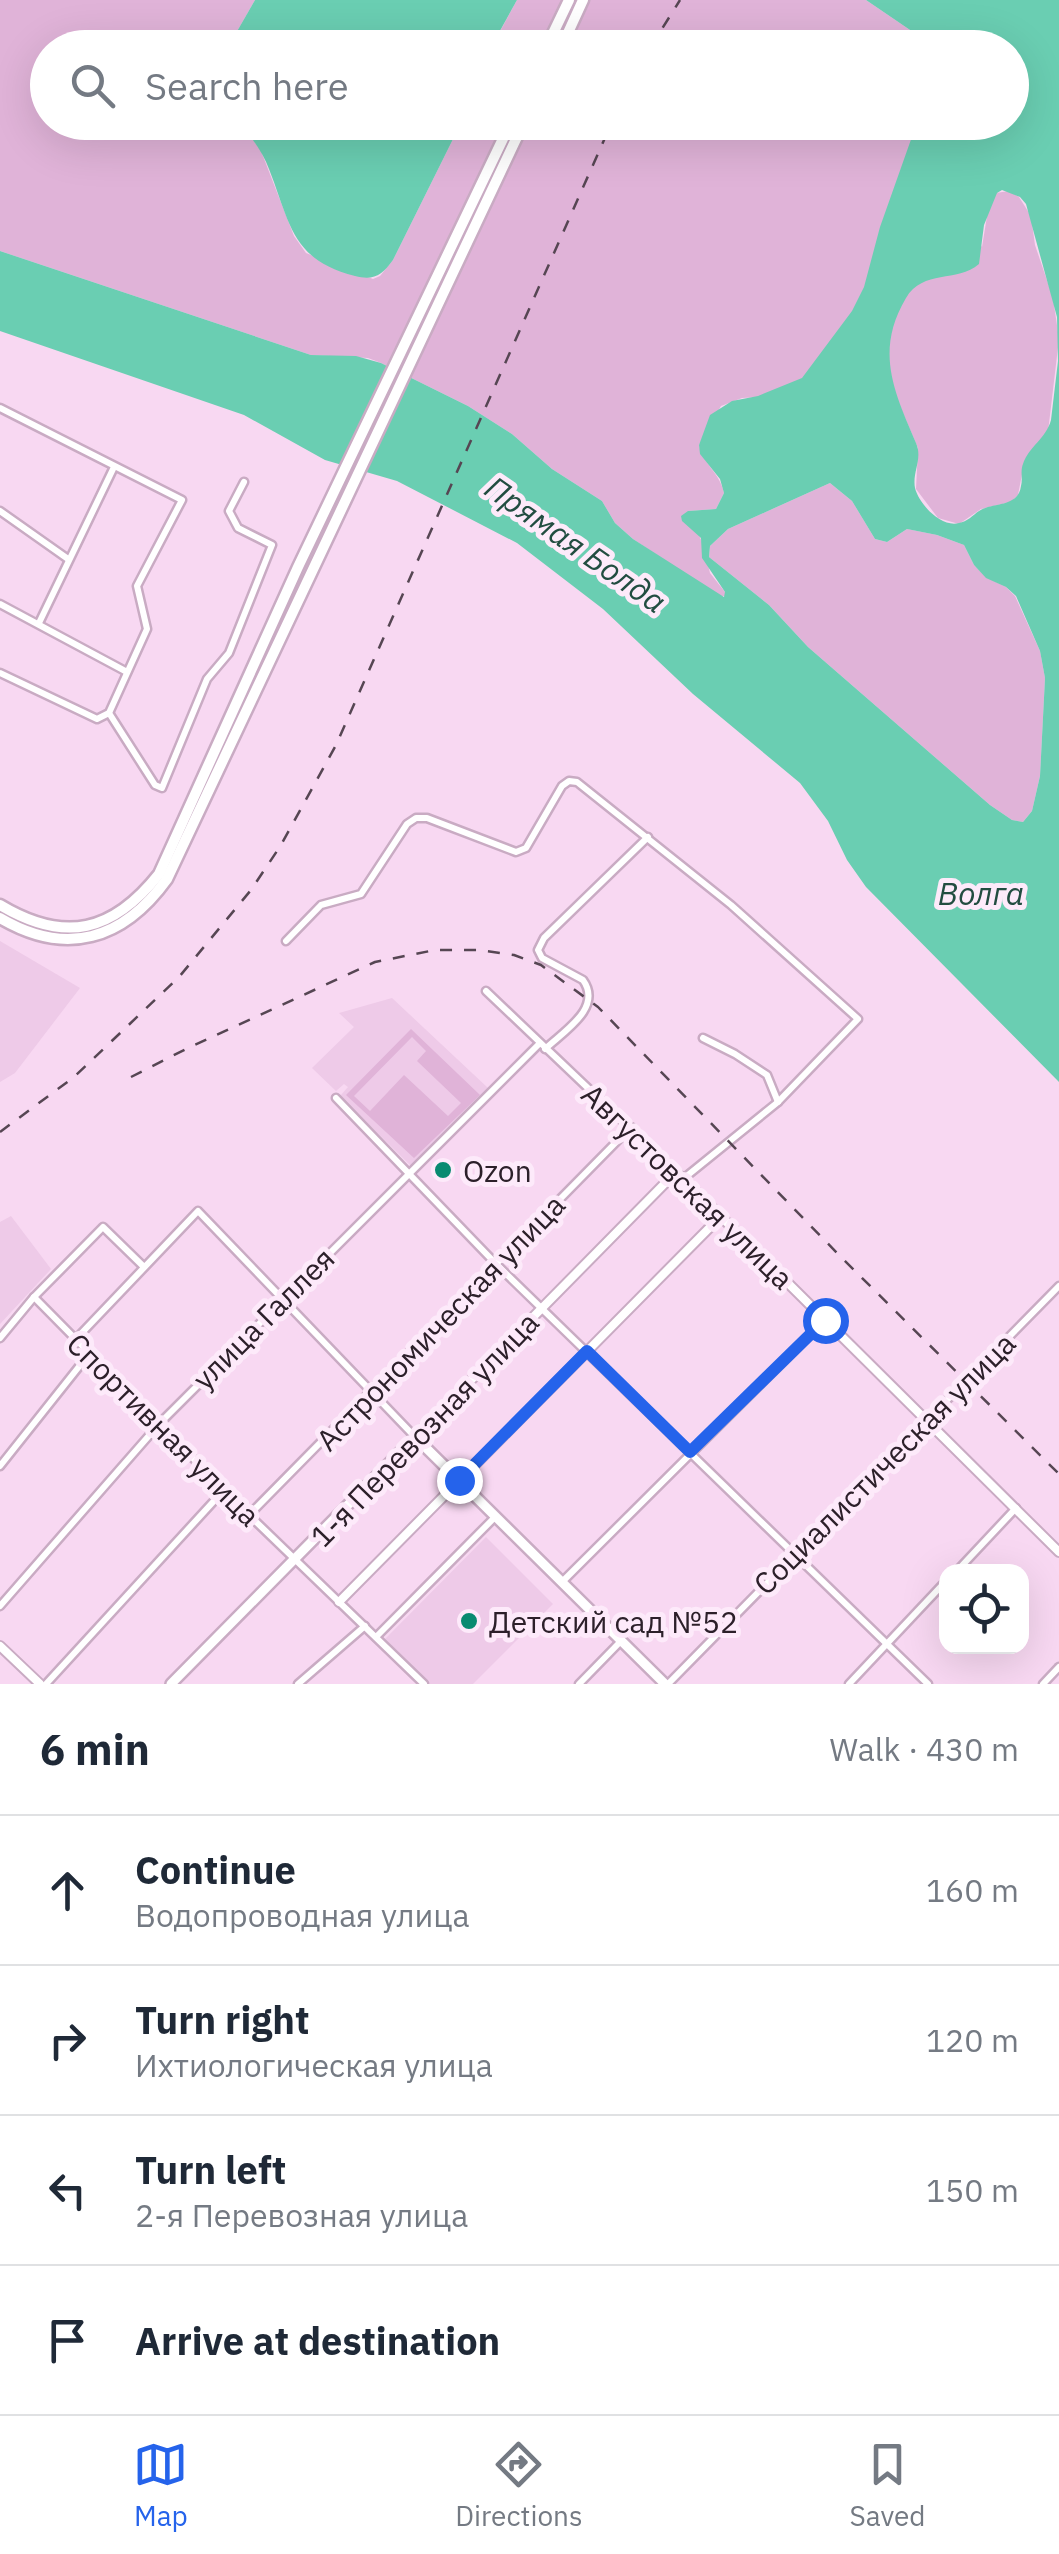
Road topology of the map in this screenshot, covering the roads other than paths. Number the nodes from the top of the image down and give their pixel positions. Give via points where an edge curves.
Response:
1 (569, 0) edge
2 (584, 0) edge
3 (555, 30) edge
4 (569, 30) edge
5 (503, 140) edge
6 (515, 140) edge
7 (425, 317) junction
8 (0, 408) edge
9 (114, 466) junction
10 (244, 482) dead end
11 (0, 510) edge
12 (68, 560) junction
13 (0, 604) edge
14 (39, 624) junction
15 (126, 672) junction
16 (0, 674) edge
17 (109, 713) junction
18 (648, 837) junction
19 (0, 905) edge
20 (0, 918) edge
21 (286, 941) dead end
22 (486, 991) dead end
23 (703, 1038) dead end
24 (542, 1046) junction
25 (336, 1098) dead end
26 (778, 1102) junction
27 (630, 1127) junction
28 (409, 1173) junction
29 (679, 1175) junction
30 (720, 1216) junction
31 (497, 1265) junction
32 (143, 1266) junction
33 (1059, 1286) edge
34 (34, 1297) junction
35 (283, 1298) junction
36 (542, 1308) junction
37 (825, 1320) junction
38 (0, 1338) edge
39 (75, 1340) junction
40 (587, 1351) junction
41 (89, 1354) junction
42 (372, 1392) junction
43 (928, 1420) junction
44 (160, 1422) junction
45 (415, 1437) junction
46 (690, 1452) junction
47 (0, 1466) edge
48 (459, 1480) junction
49 (224, 1490) junction
50 (1016, 1508) junction
51 (249, 1515) junction
52 (496, 1516) junction
53 (1059, 1552) edge
54 (795, 1553) junction
55 (296, 1560) junction
56 (964, 1564) edge
57 (562, 1582) junction
58 (939, 1588) edge
59 (339, 1602) junction
60 (0, 1606) edge
61 (365, 1626) junction
62 (376, 1637) junction
63 (621, 1641) junction
64 (887, 1644) junction
65 (0, 1646) edge
66 (1059, 1668) edge
67 (43, 1684) edge
68 (171, 1684) edge
69 (298, 1684) edge
70 (424, 1684) edge
71 (580, 1684) edge
72 (666, 1684) edge
73 (849, 1684) edge
74 (928, 1684) edge
75 (1043, 1684) edge

1 - 3 highway
2 - 4 highway
5 - 7 highway
6 - 7 highway
7 - 19 highway via 298,567 159,874 120,913 76,929 37,923
7 - 20 highway via 182,851 150,903 102,934 74,940 47,938
8 - 9 street
9 - 12 street
9 - 15 street via 182,500 136,586 147,629
10 - 17 street via 229,510 238,528 272,545 230,654 207,680 162,788
11 - 12 street
12 - 14 street
13 - 14 street
14 - 15 street
15 - 17 street
16 - 17 street via 96,719
18 - 21 street via 569,781 526,848 516,852 416,818 361,894 321,905
18 - 24 street, улица Галлея via 544,938 542,958 583,980 590,998 587,1009
18 - 26 street via 858,1020
22 - 24 street, Августовская улица
23 - 26 street via 766,1075
24 - 27 street, Августовская улица
24 - 28 street, улица Галлея
25 - 28 street
26 - 29 street
27 - 29 street, Августовская улица
27 - 31 street, Астрономическая улица
28 - 31 street
28 - 35 street, улица Галлея
29 - 30 street, Августовская улица
29 - 36 street, 1-я Перевозная улица
30 - 37 street, Августовская улица
30 - 40 street
31 - 36 street
31 - 42 street, Астрономическая улица
32 - 34 street via 103,1227
32 - 35 street via 198,1211
32 - 39 street
33 - 43 street, Социалистическая улица
34 - 38 street
34 - 39 street, Спортивная улица
35 - 42 street
35 - 44 street, улица Галлея
36 - 40 street
36 - 45 street, 1-я Перевозная улица
37 - 43 street, Августовская улица
37 - 46 street
39 - 41 street, Спортивная улица
40 - 46 street
40 - 48 street
41 - 44 street, Спортивная улица
41 - 47 street
42 - 45 street
42 - 51 street, Астрономическая улица
43 - 50 street, Августовская улица
43 - 54 street, Социалистическая улица
44 - 49 street, Спортивная улица
44 - 60 street, улица Галлея
45 - 48 main road
45 - 55 main road, 1-я Перевозная улица
46 - 54 street
46 - 57 street
48 - 52 main road
48 - 59 street
49 - 51 street, Спортивная улица
49 - 67 street
50 - 53 street, Августовская улица
50 - 56 street
51 - 55 street, Спортивная улица
52 - 57 main road
52 - 62 street
54 - 64 street
54 - 72 street, Социалистическая улица
55 - 59 street, Спортивная улица
55 - 68 main road, 1-я Перевозная улица
57 - 63 main road
58 - 64 street
59 - 61 street, Спортивная улица
61 - 62 street, Спортивная улица
61 - 69 street
62 - 70 street, Спортивная улица
63 - 71 street
63 - 72 main road
64 - 73 street
64 - 74 street
65 - 67 street
66 - 75 street

